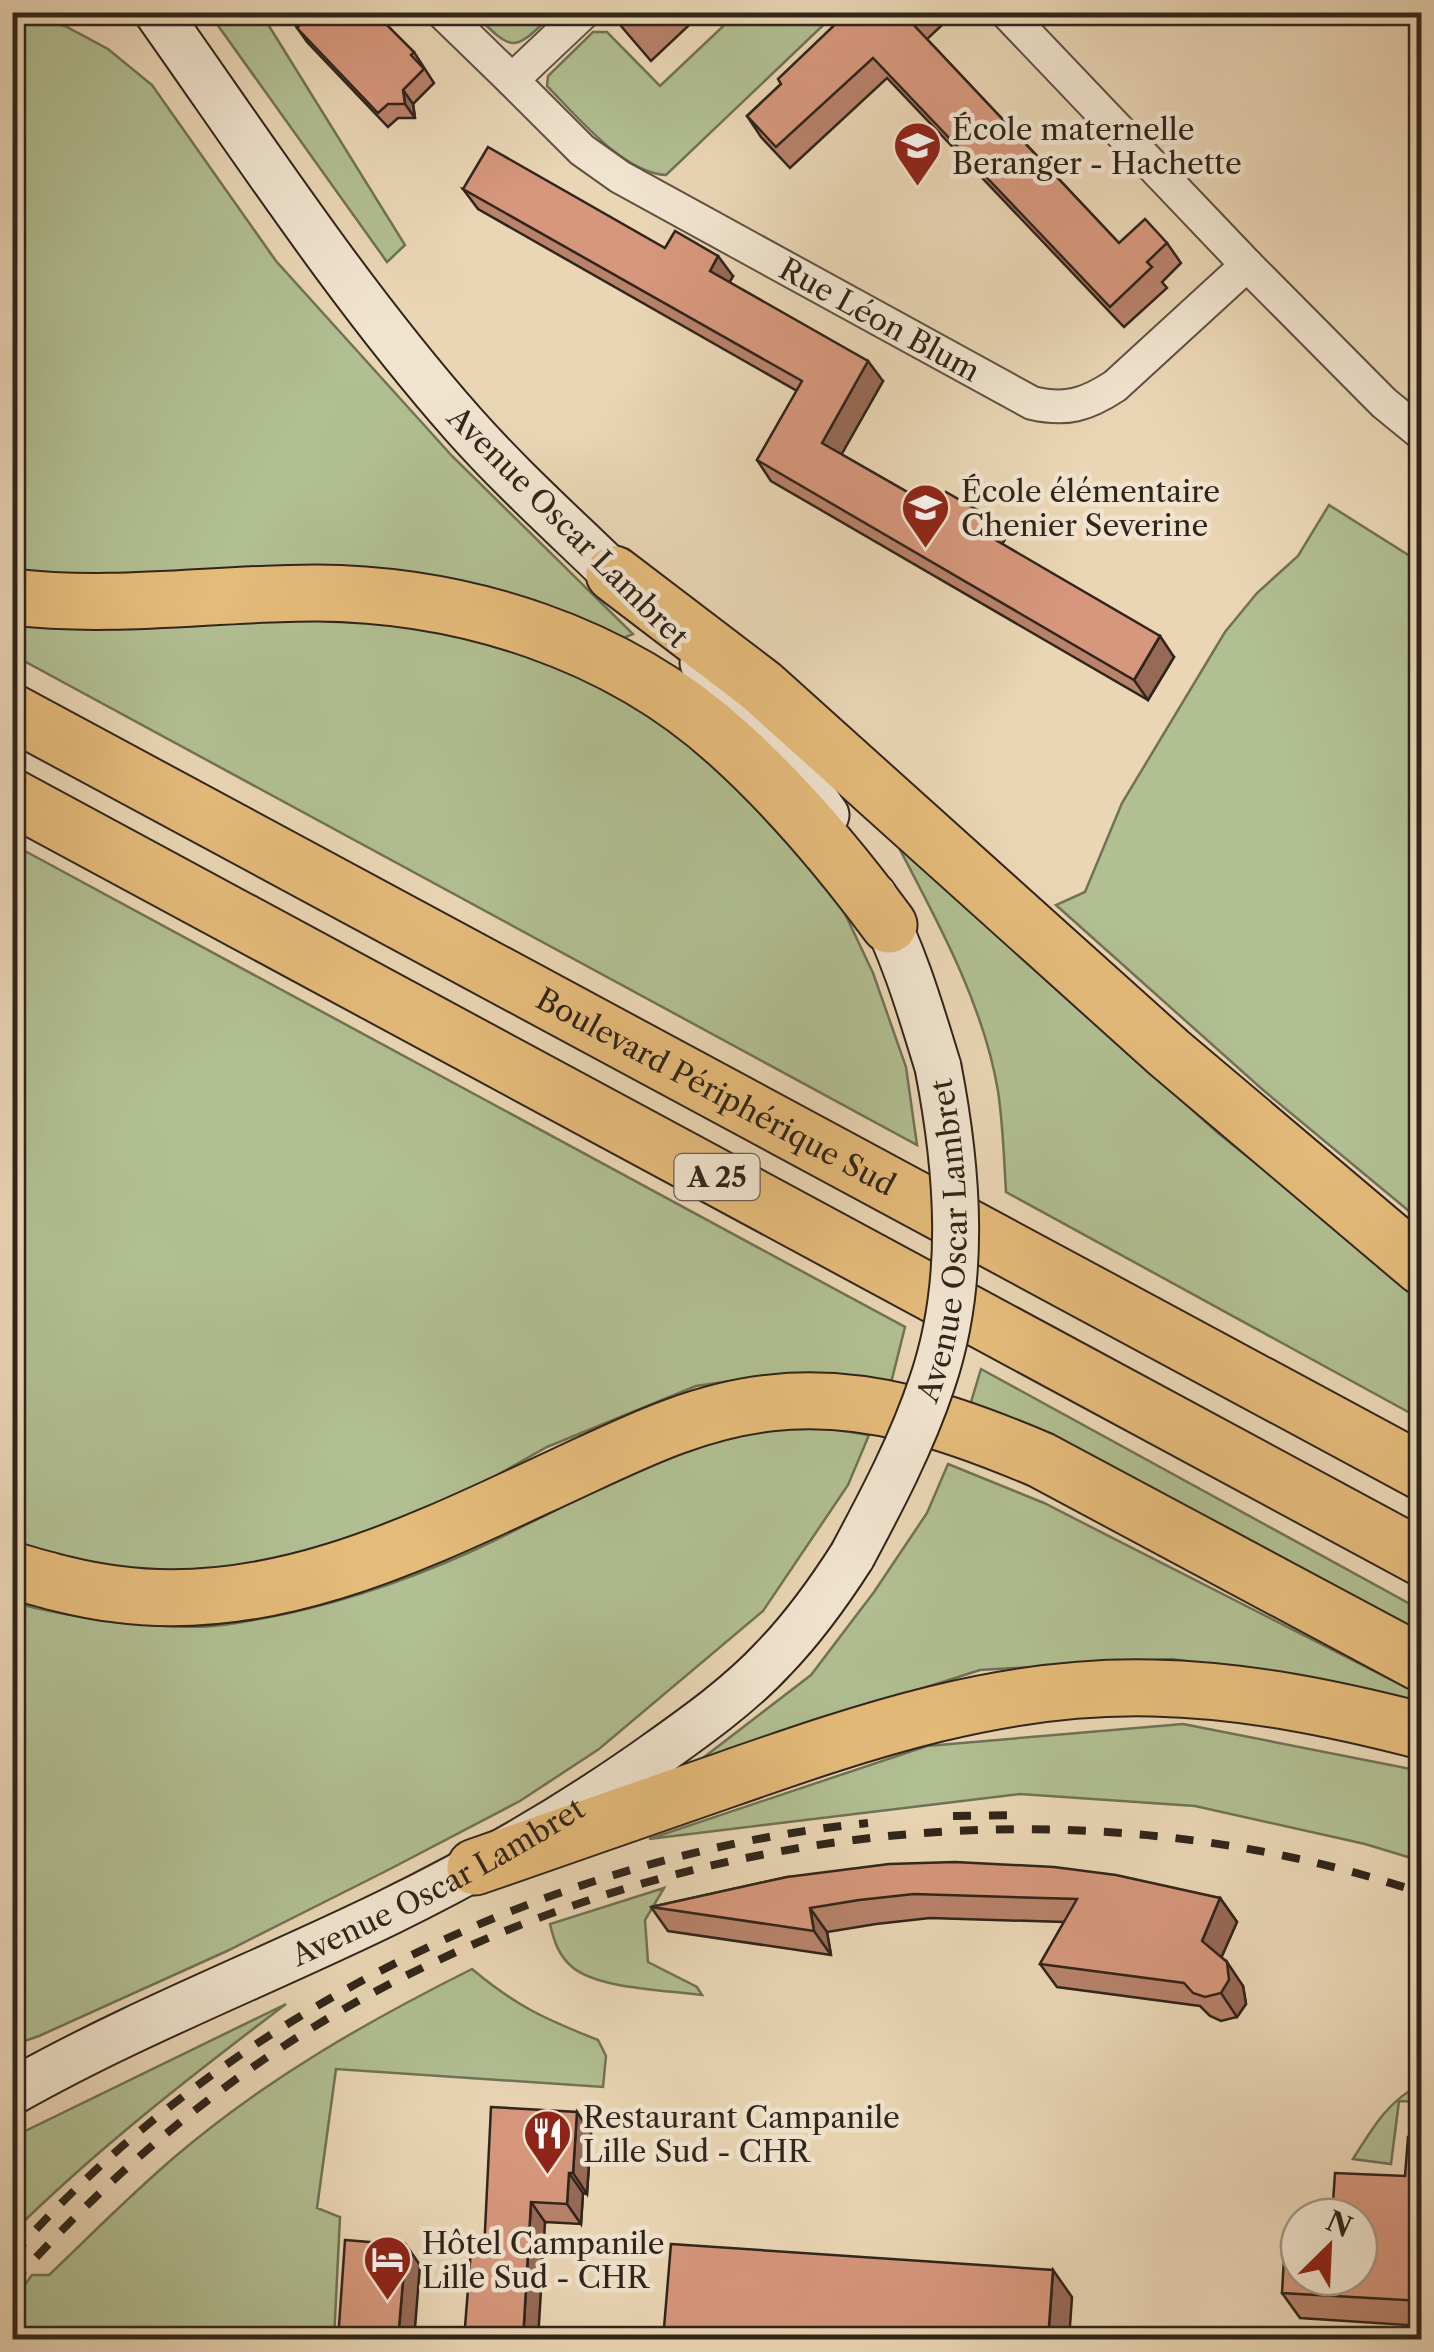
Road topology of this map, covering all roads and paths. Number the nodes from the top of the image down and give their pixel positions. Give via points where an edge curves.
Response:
1 (157, 12) edge
2 (442, 12) edge
3 (584, 12) edge
4 (1006, 12) edge
5 (512, 80) junction
6 (1247, 266) junction
7 (1422, 434) edge
8 (614, 574) junction
9 (12, 597) edge
10 (12, 712) edge
11 (12, 797) edge
12 (889, 925) junction
13 (1422, 1268) edge
14 (1422, 1472) edge
15 (1422, 1558) edge
16 (12, 1570) edge
17 (1422, 1664) edge
18 (1422, 1731) edge
19 (474, 1867) junction
20 (85, 2050) junction
21 (12, 2073) edge
22 (12, 2092) edge

1 - 8 main road, Avenue Oscar Lambret via 425,379 498,463
2 - 5 street, Rue Léon Blum
3 - 5 street
4 - 6 street
5 - 6 street, Rue Léon Blum via 582,150 620,177 1032,403 1072,408 1090,402
6 - 7 street
8 - 12 main road, Avenue Oscar Lambret via 774,742 839,835
8 - 13 highway via 761,686 1169,1054
9 - 12 highway via 89,604 240,594 378,595 437,603 536,631 637,677 727,741 812,829
10 - 14 highway, Boulevard Périphérique Sud / A 25
11 - 15 highway, A 25
12 - 19 main road, Avenue Oscar Lambret, bridge via 938,1067 956,1198 946,1331 912,1436 852,1556 772,1660 698,1726
16 - 17 highway via 135,1596 277,1586 402,1548 684,1422 771,1403 818,1401 914,1413 1041,1460
18 - 19 highway via 1317,1706 1204,1690 1018,1697 852,1736
19 - 20 main road, Avenue Oscar Lambret
20 - 21 main road, Avenue Oscar Lambret
20 - 22 main road, Avenue Oscar Lambret

